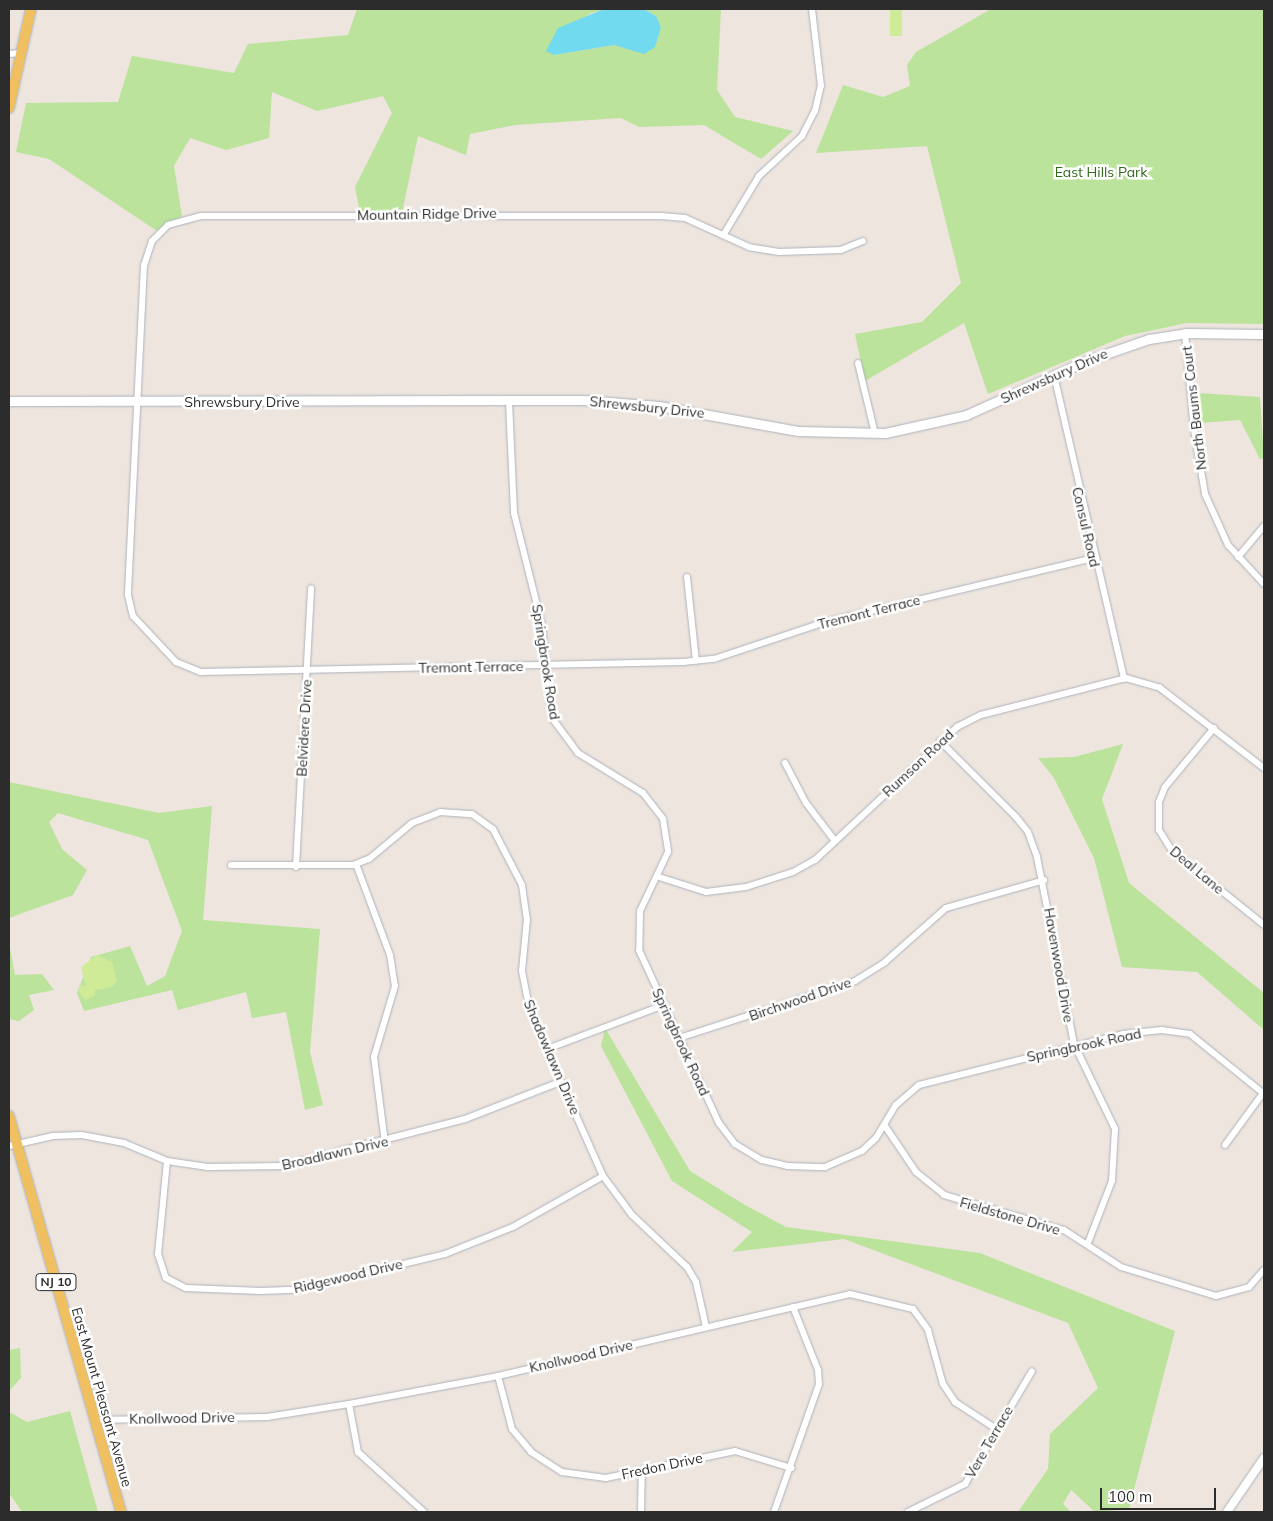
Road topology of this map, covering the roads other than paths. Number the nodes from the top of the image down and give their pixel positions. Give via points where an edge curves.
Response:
1 (31, 9) edge
2 (812, 9) edge
3 (21, 53) junction
4 (9, 54) edge
5 (9, 108) edge
6 (724, 234) junction
7 (863, 241) dead end
8 (1185, 333) junction
9 (1264, 334) edge
10 (858, 363) dead end
11 (1054, 375) junction
12 (9, 401) edge
13 (139, 402) junction
14 (509, 402) junction
15 (875, 434) junction
16 (1264, 526) edge
17 (1238, 557) junction
18 (1094, 558) junction
19 (688, 577) dead end
20 (1264, 584) edge
21 (311, 588) dead end
22 (696, 661) junction
23 (547, 665) junction
24 (308, 671) junction
25 (1124, 678) junction
26 (1214, 728) junction
27 (940, 741) junction
28 (785, 763) dead end
29 (1264, 768) edge
30 (835, 841) junction
31 (356, 864) junction
32 (231, 865) dead end
33 (296, 867) junction
34 (659, 877) junction
35 (1044, 880) junction
36 (1264, 925) edge
37 (664, 1005) junction
38 (679, 1038) junction
39 (1075, 1046) junction
40 (547, 1049) junction
41 (560, 1082) junction
42 (1264, 1094) edge
43 (9, 1116) edge
44 (885, 1126) junction
45 (385, 1142) junction
46 (12, 1145) edge
47 (1225, 1145) dead end
48 (166, 1160) junction
49 (604, 1176) junction
50 (1088, 1243) junction
51 (1264, 1270) edge
52 (793, 1307) junction
53 (706, 1327) junction
54 (1032, 1370) dead end
55 (498, 1376) junction
56 (349, 1404) junction
57 (94, 1420) junction
58 (995, 1428) junction
59 (1264, 1458) edge
60 (791, 1468) junction
61 (642, 1473) junction
62 (121, 1512) edge
63 (424, 1512) edge
64 (641, 1512) edge
65 (774, 1512) edge
66 (908, 1512) edge
67 (1227, 1512) edge

1 - 3 main road
2 - 6 street via 820,86 815,110 802,136 760,176
3 - 4 street
3 - 5 main road
6 - 7 street, Mountain Ridge Drive via 749,247 779,252 841,250
6 - 13 street, Mountain Ridge Drive via 685,218 661,216 470,213 183,218 159,232 147,251
8 - 9 main road, Shrewsbury Drive
8 - 11 main road, Shrewsbury Drive via 1122,347
8 - 17 street, North Baums Court via 1198,465 1215,520
10 - 15 street
11 - 15 main road, Shrewsbury Drive via 966,415
11 - 18 street, Consul Road
12 - 13 main road, Shrewsbury Drive
13 - 14 main road, Shrewsbury Drive
13 - 24 street, Tremont Terrace via 128,596 133,616 188,669
14 - 15 main road, Shrewsbury Drive via 627,402 798,431
14 - 23 street, Springbrook Road via 514,513 534,586
16 - 17 street
17 - 20 street, North Baums Court
18 - 22 street, Tremont Terrace via 834,620 741,652
18 - 25 street, Consul Road
19 - 22 street
21 - 24 street, Belvidere Drive
22 - 23 street, Tremont Terrace
23 - 24 street, Tremont Terrace
23 - 34 street, Springbrook Road via 552,718 566,741 596,767 643,793 660,813 668,845
24 - 33 street, Belvidere Drive
25 - 26 street via 1160,688
25 - 27 street, Rumson Road via 981,715
26 - 29 street
26 - 36 street, Deal Lane via 1165,786 1159,802 1159,830 1172,851
27 - 30 street, Rumson Road
27 - 35 street, Havenwood Drive via 1028,832
28 - 30 street via 806,803
30 - 34 street, Rumson Road via 807,866 746,887 706,892
31 - 33 street
31 - 40 street, Shadowlawn Drive via 412,823 440,812 472,814 493,829 522,884 527,919 524,986
31 - 45 street via 390,955 395,986 374,1057
32 - 33 street
34 - 37 street, Springbrook Road via 642,904 637,935 642,958
35 - 38 street, Birchwood Drive via 946,908 885,962 855,981
35 - 39 street, Havenwood Drive
37 - 38 street, Springbrook Road
37 - 40 street
38 - 44 street, Springbrook Road via 726,1134 762,1160 787,1166 825,1167 862,1151
39 - 42 street, Springbrook Road via 1123,1034 1176,1030 1190,1034
39 - 44 street, Springbrook Road via 919,1085 896,1105
39 - 50 street, Havenwood Drive via 1115,1129 1112,1181
40 - 41 street, Shadowlawn Drive
41 - 45 street, Broadlawn Drive via 465,1119
41 - 49 street, Shadowlawn Drive
42 - 47 street
43 - 46 main road, East Mount Pleasant Avenue / NJ 10
44 - 50 street, Fieldstone Drive via 916,1172 944,1195 973,1207 1037,1221
45 - 48 street, Broadlawn Drive via 282,1166 208,1167
46 - 48 street, Broadlawn Drive via 82,1135 124,1143
46 - 57 main road, East Mount Pleasant Avenue / NJ 10
48 - 49 street, Ridgewood Drive via 158,1254 166,1278 186,1288 261,1291 294,1290 444,1254 513,1227
49 - 53 street, Shadowlawn Drive via 632,1216 687,1268 696,1282
50 - 51 street, Fieldstone Drive via 1121,1267 1197,1294 1233,1294 1249,1287
52 - 53 street, Knollwood Drive
52 - 58 street, Knollwood Drive via 865,1295 913,1309 928,1330 948,1392 964,1410
52 - 60 street via 818,1370 819,1384
53 - 55 street, Knollwood Drive
54 - 58 street, Vere Terrace
55 - 56 street, Knollwood Drive
55 - 61 street, Fredon Drive via 512,1429 547,1463 578,1476
56 - 57 street, Knollwood Drive via 266,1417
56 - 63 street via 358,1452
57 - 62 main road, East Mount Pleasant Avenue / NJ 10
58 - 66 street, Vere Terrace via 965,1484
59 - 67 street
60 - 61 street, Fredon Drive via 734,1451
60 - 65 street
61 - 64 street

